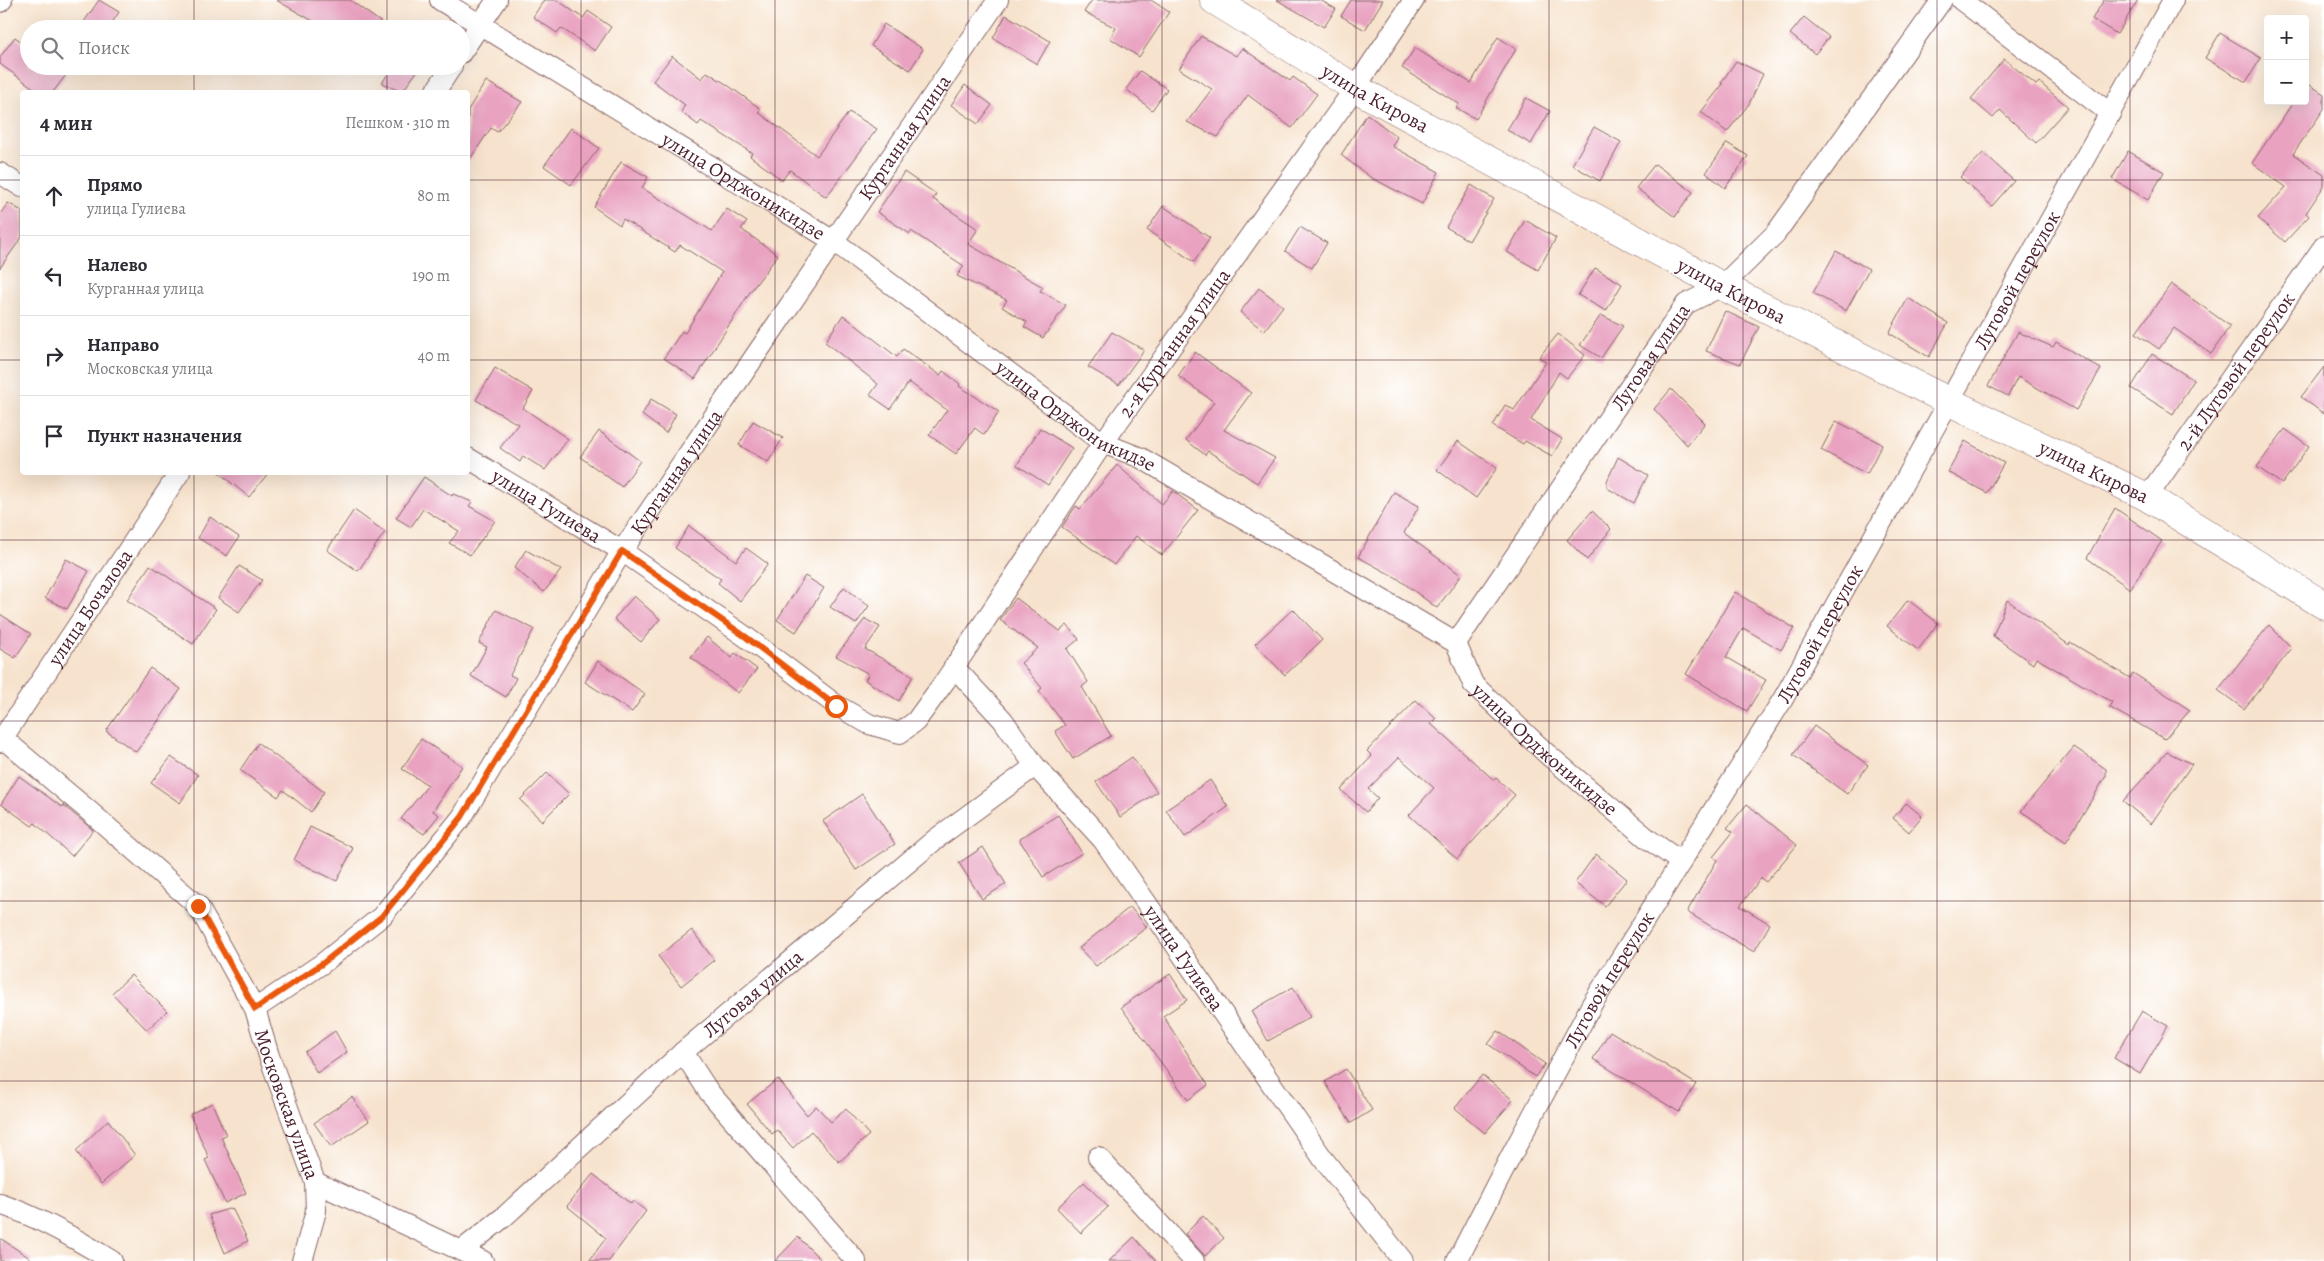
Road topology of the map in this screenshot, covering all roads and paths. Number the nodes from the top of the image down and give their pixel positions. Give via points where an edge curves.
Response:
1 (440, 0) edge
2 (497, 0) edge
3 (998, 0) edge
4 (1214, 0) edge
5 (1414, 0) edge
6 (1942, 0) edge
7 (1960, 0) edge
8 (2173, 0) edge
9 (480, 25) junction
10 (470, 40) edge
11 (446, 75) edge
12 (1355, 88) junction
13 (436, 90) edge
14 (2111, 114) junction
15 (0, 173) edge
16 (20, 186) edge
17 (835, 242) junction
18 (2324, 246) edge
19 (1722, 286) junction
20 (1950, 402) junction
21 (1103, 443) junction
22 (470, 459) edge
23 (178, 475) edge
24 (2148, 497) junction
25 (622, 551) junction
26 (2324, 605) edge
27 (1456, 642) junction
28 (954, 667) junction
29 (900, 733) joint
30 (1, 739) edge
31 (1035, 766) junction
32 (1681, 862) junction
33 (255, 1009) junction
34 (683, 1052) junction
35 (1098, 1157) dead end
36 (315, 1182) junction
37 (0, 1204) edge
38 (462, 1250) junction
39 (112, 1261) edge
40 (302, 1261) edge
41 (483, 1261) edge
42 (856, 1261) edge
43 (1194, 1261) edge
44 (1403, 1261) edge
45 (1457, 1261) edge

1 - 9 street, улица Орджоникидзе
2 - 9 street
3 - 17 street, Курганная улица
4 - 12 street, улица Кирова
5 - 12 street, 2-я Курганная улица
6 - 19 street, Луговая улица via 1776,233
7 - 14 street
8 - 14 street, Луговой переулок
9 - 10 street
9 - 17 street, улица Орджоникидзе
11 - 13 street
12 - 19 street, улица Кирова
12 - 21 street, 2-я Курганная улица
14 - 20 street, Луговой переулок
15 - 16 street
17 - 21 street, улица Орджоникидзе
17 - 25 street, Курганная улица
18 - 24 street, 2-й Луговой переулок
19 - 20 street, улица Кирова
19 - 27 street, Луговая улица via 1686,304
20 - 24 street, улица Кирова
20 - 32 street, Луговой переулок via 1784,699
21 - 27 street, улица Орджоникидзе via 1141,458
21 - 28 street, 2-я Курганная улица
22 - 25 street, улица Гулиева
23 - 30 street, улица Бочалова
24 - 26 street, улица Кирова
25 - 29 street, улица Гулиева via 746,637 836,706 869,724
25 - 33 street, Курганная улица via 462,817 382,916 323,963
27 - 32 street, улица Орджоникидзе via 1472,684 1547,754 1648,839
28 - 29 street, 2-я Курганная улица via 916,721
28 - 31 street, улица Гулиева via 1003,720
30 - 33 street, Московская улица via 198,906
31 - 34 street, Луговая улица via 937,838
31 - 44 street, улица Гулиева via 1103,840 1324,1160
32 - 45 street, Луговой переулок via 1592,1004
33 - 36 street, Московская улица
34 - 38 street via 505,1216
34 - 42 street, Луговая улица via 709,1092
35 - 43 street
36 - 38 street, Московская улица
36 - 40 street via 316,1211
37 - 39 street via 30,1216
38 - 41 street, Московская улица

